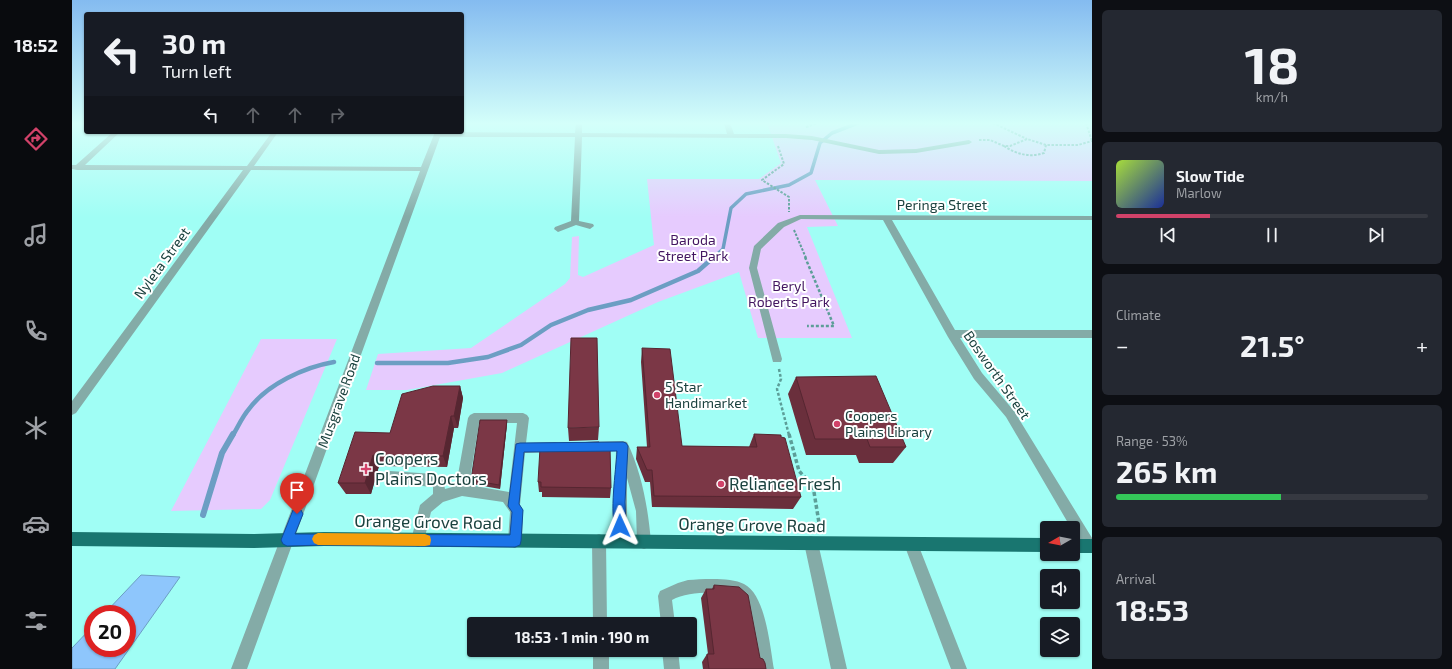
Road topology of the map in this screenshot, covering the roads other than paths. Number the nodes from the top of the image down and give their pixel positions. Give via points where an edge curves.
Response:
1 (90, 154) edge
2 (259, 154) edge
3 (429, 154) edge
4 (577, 154) edge
5 (75, 167) edge
6 (249, 168) junction
7 (424, 169) junction
8 (72, 173) edge
9 (886, 217) junction
10 (1092, 218) edge
11 (575, 222) junction
12 (590, 226) dead end
13 (558, 229) dead end
14 (952, 334) junction
15 (1092, 334) edge
16 (778, 359) road end
17 (72, 410) edge
18 (623, 446) junction
19 (520, 448) junction
20 (390, 477) dead end
21 (462, 490) junction
22 (440, 497) junction
23 (514, 506) junction
24 (72, 538) edge
25 (287, 540) junction
26 (418, 540) junction
27 (515, 541) junction
28 (599, 541) junction
29 (620, 541) junction
30 (644, 542) junction
31 (817, 543) junction
32 (911, 544) junction
33 (1040, 545) edge
34 (1080, 546) edge
35 (1091, 546) edge
36 (600, 617) edge
37 (667, 617) edge
38 (601, 657) edge
39 (671, 657) edge
40 (239, 669) edge
41 (601, 669) edge
42 (672, 669) edge
43 (766, 669) edge
44 (839, 669) edge
45 (959, 669) edge

1 - 5 street
2 - 6 street, Nyleta Street
3 - 7 street, Musgrave Road
4 - 11 street
5 - 6 street
5 - 8 street
6 - 7 street
6 - 17 street, Nyleta Street
7 - 25 street, Musgrave Road
9 - 10 street, Peringa Street
9 - 14 street, Bosworth Street
9 - 16 street, Peringa Street via 800,218 781,226 757,248 753,268
11 - 12 street
11 - 13 street
14 - 15 street
14 - 35 street, Bosworth Street via 978,376 1010,414
18 - 19 street
18 - 29 street
18 - 30 street via 642,511
19 - 21 street via 522,418 474,418
19 - 23 street
20 - 22 street via 434,480 439,484
21 - 22 street
21 - 23 street via 506,497
22 - 26 street via 425,509
23 - 27 street via 518,510
24 - 25 main road, Orange Grove Road
25 - 26 main road, Orange Grove Road
25 - 40 street, Musgrave Road
26 - 27 main road, Orange Grove Road
27 - 28 main road, Orange Grove Road
28 - 29 main road, Orange Grove Road
28 - 36 street
29 - 30 main road, Orange Grove Road
30 - 31 main road, Orange Grove Road
31 - 32 main road, Orange Grove Road
31 - 44 street
32 - 33 main road, Orange Grove Road
32 - 45 street
34 - 35 main road
37 - 43 street via 665,596 684,587 740,588 748,594 755,609
38 - 41 street
39 - 42 street

